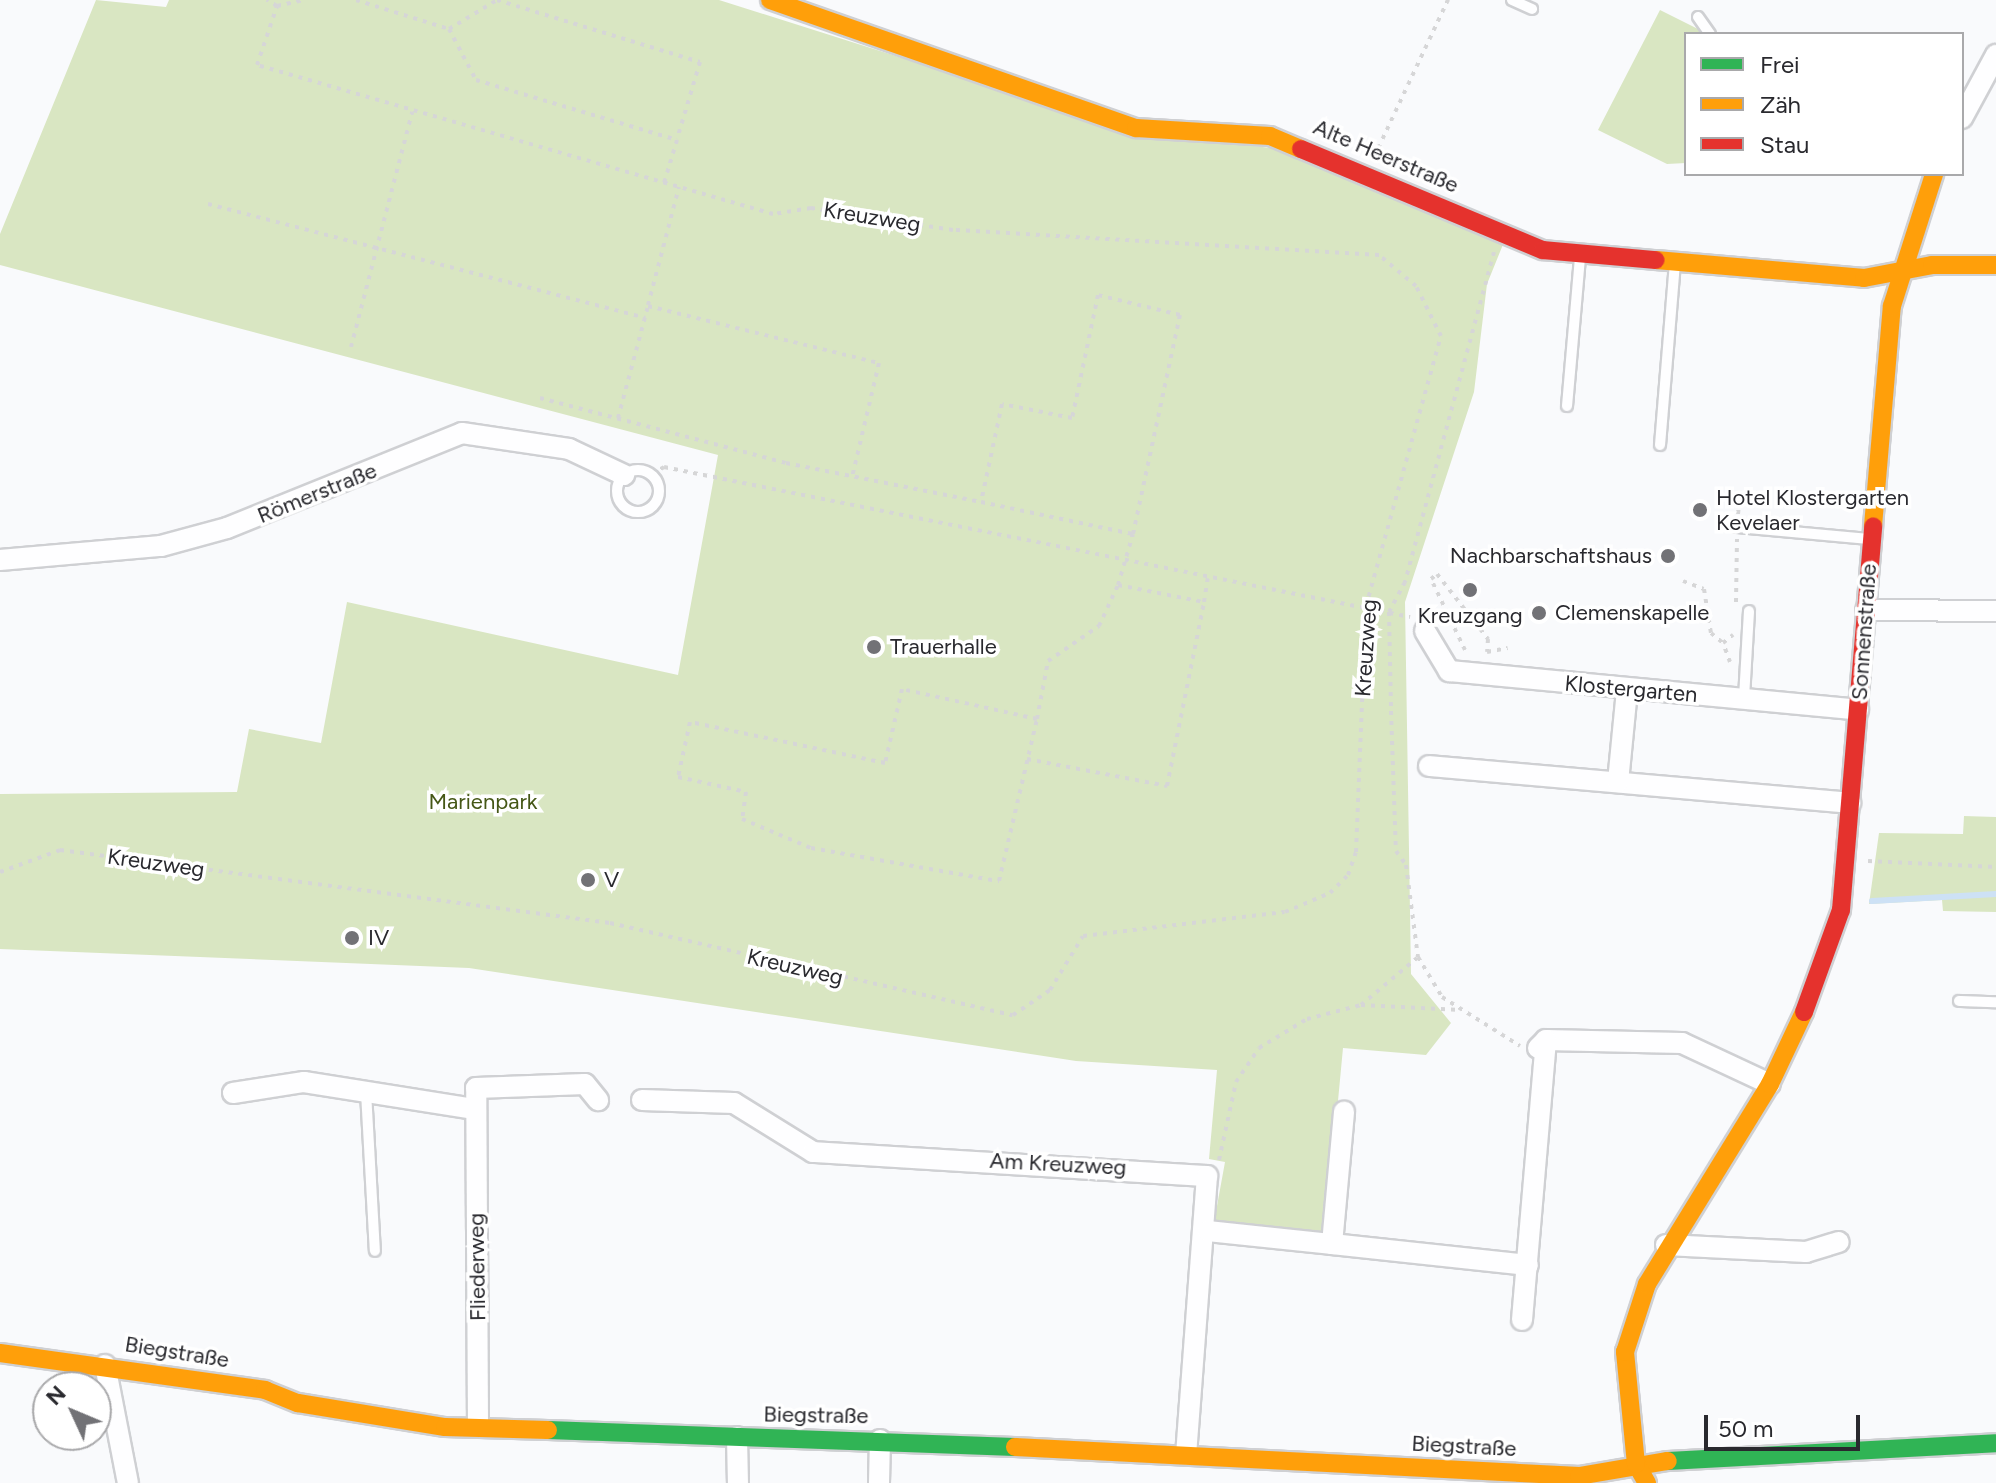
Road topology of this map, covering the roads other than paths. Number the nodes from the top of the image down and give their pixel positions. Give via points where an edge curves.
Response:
1 (770, 0) edge
2 (1512, 0) edge
3 (1532, 9) dead end
4 (1698, 17) dead end
5 (1709, 32) edge
6 (1996, 55) edge
7 (1990, 76) edge
8 (1964, 115) edge
9 (1933, 176) edge
10 (1580, 253) junction
11 (1676, 262) junction
12 (1996, 265) edge
13 (1898, 269) junction
14 (1567, 406) dead end
15 (1660, 445) dead end
16 (624, 475) junction
17 (1737, 527) road end
18 (1871, 539) junction
19 (0, 560) edge
20 (1866, 610) junction
21 (1749, 611) dead end
22 (1996, 611) edge
23 (1425, 631) road end
24 (1627, 691) junction
25 (1738, 697) junction
26 (1858, 710) junction
27 (1429, 766) dead end
28 (1618, 782) junction
29 (1850, 803) junction
30 (1959, 1001) dead end
31 (1996, 1002) edge
32 (1770, 1084) junction
33 (366, 1092) junction
34 (233, 1093) dead end
35 (598, 1100) dead end
36 (642, 1100) dead end
37 (475, 1109) junction
38 (1344, 1112) dead end
39 (1208, 1231) junction
40 (1839, 1242) dead end
41 (1332, 1244) junction
42 (1666, 1245) junction
43 (375, 1251) dead end
44 (1528, 1265) junction
45 (1522, 1320) dead end
46 (0, 1353) edge
47 (105, 1365) junction
48 (478, 1425) junction
49 (737, 1437) junction
50 (880, 1440) junction
51 (1996, 1443) edge
52 (1186, 1454) junction
53 (1636, 1464) junction
54 (128, 1483) edge
55 (738, 1483) edge
56 (879, 1483) edge
57 (1647, 1483) edge

1 - 10 street, Alte Heerstraße via 1136,128 1270,136 1368,171 1543,250
2 - 3 lane
4 - 5 lane
6 - 7 street
7 - 8 street
9 - 13 street, Sonnenstraße
10 - 11 street, Alte Heerstraße
10 - 14 lane
11 - 13 street, Alte Heerstraße via 1864,278
11 - 15 lane
12 - 13 street, Alte Heerstraße
13 - 18 street, Sonnenstraße
16 - 16 lane via 652,474 658,498 637,512 619,498
16 - 19 street, Römerstraße via 569,449 462,433 227,528 161,546
17 - 18 lane
18 - 20 street, Sonnenstraße
20 - 22 street
20 - 26 street, Sonnenstraße
21 - 25 lane
23 - 24 street, Klostergarten via 1449,671
24 - 25 street, Klostergarten
24 - 28 street
25 - 26 street, Klostergarten
26 - 29 street, Sonnenstraße
27 - 28 street
28 - 29 street
29 - 32 street, Sonnenstraße via 1846,857 1821,977
30 - 31 lane
32 - 42 street, Sonnenstraße
32 - 44 street via 1682,1043 1539,1047
33 - 34 street via 304,1082
33 - 37 street
33 - 43 lane
35 - 37 street via 585,1084 476,1088
36 - 39 street, Am Kreuzweg via 734,1103 813,1152 1196,1170 1211,1190
37 - 48 street, Fliederweg
38 - 41 street
39 - 41 street
39 - 52 street
40 - 42 street via 1806,1252
41 - 44 street
42 - 53 street, Sonnenstraße via 1625,1352
44 - 45 street
46 - 47 street, Biegstraße
47 - 48 street, Biegstraße via 445,1427
47 - 54 street
48 - 49 street, Biegstraße
49 - 50 street, Biegstraße
49 - 55 street
50 - 52 street, Biegstraße
50 - 56 street
51 - 53 street, Biegstraße via 1817,1448
52 - 53 street, Biegstraße via 1579,1476
53 - 57 street, Sonnenstraße

